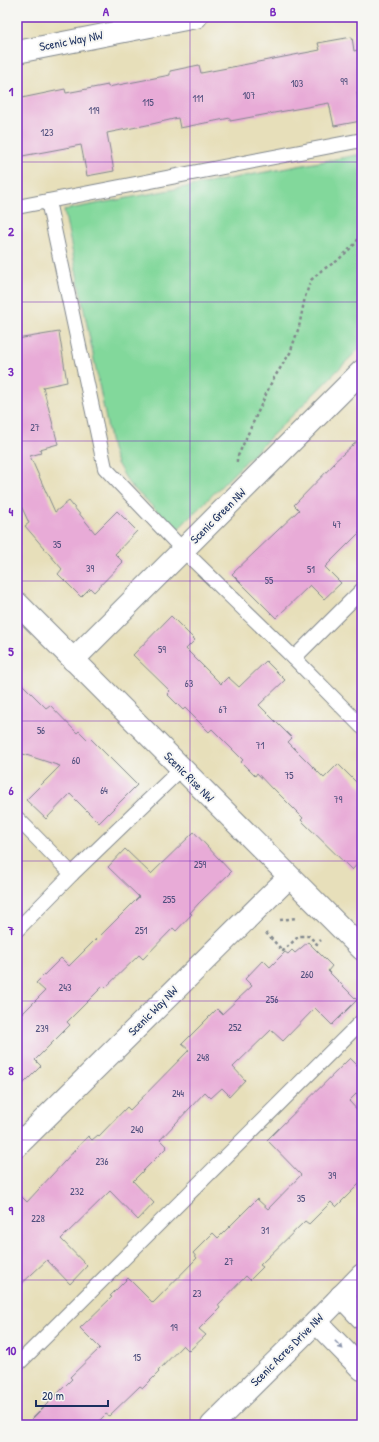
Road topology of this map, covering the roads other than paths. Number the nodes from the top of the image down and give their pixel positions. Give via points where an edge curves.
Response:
1 (196, 17) edge
2 (17, 52) edge
3 (362, 140) edge
4 (48, 201) junction
5 (17, 207) edge
6 (362, 371) edge
7 (183, 550) junction
8 (362, 590) edge
9 (17, 603) edge
10 (294, 658) junction
11 (73, 660) junction
12 (362, 727) edge
13 (181, 769) junction
14 (17, 818) edge
15 (72, 874) junction
16 (289, 876) junction
17 (17, 930) edge
18 (362, 949) edge
19 (362, 1021) edge
20 (17, 1146) edge
21 (362, 1275) edge
22 (341, 1296) junction
23 (362, 1318) edge
24 (316, 1322) junction
25 (17, 1365) edge
26 (362, 1369) edge
27 (212, 1425) edge

1 - 2 street, Scenic Way NW
3 - 4 lane
4 - 5 lane
4 - 7 lane via 105,468
6 - 7 street, Scenic Green NW
7 - 10 lane
7 - 11 street, Scenic Green NW
8 - 10 lane
9 - 11 street, Scenic Rise NW
10 - 12 lane
11 - 13 street, Scenic Rise NW
13 - 15 lane
13 - 16 street, Scenic Rise NW
14 - 15 lane
15 - 17 lane
16 - 18 street, Scenic Rise NW
16 - 20 street, Scenic Way NW
19 - 25 lane
21 - 22 street, Scenic Acres Drive NW
22 - 23 street
22 - 24 street, Scenic Acres Drive NW
24 -> 26 street
24 - 27 street, Scenic Acres Drive NW

